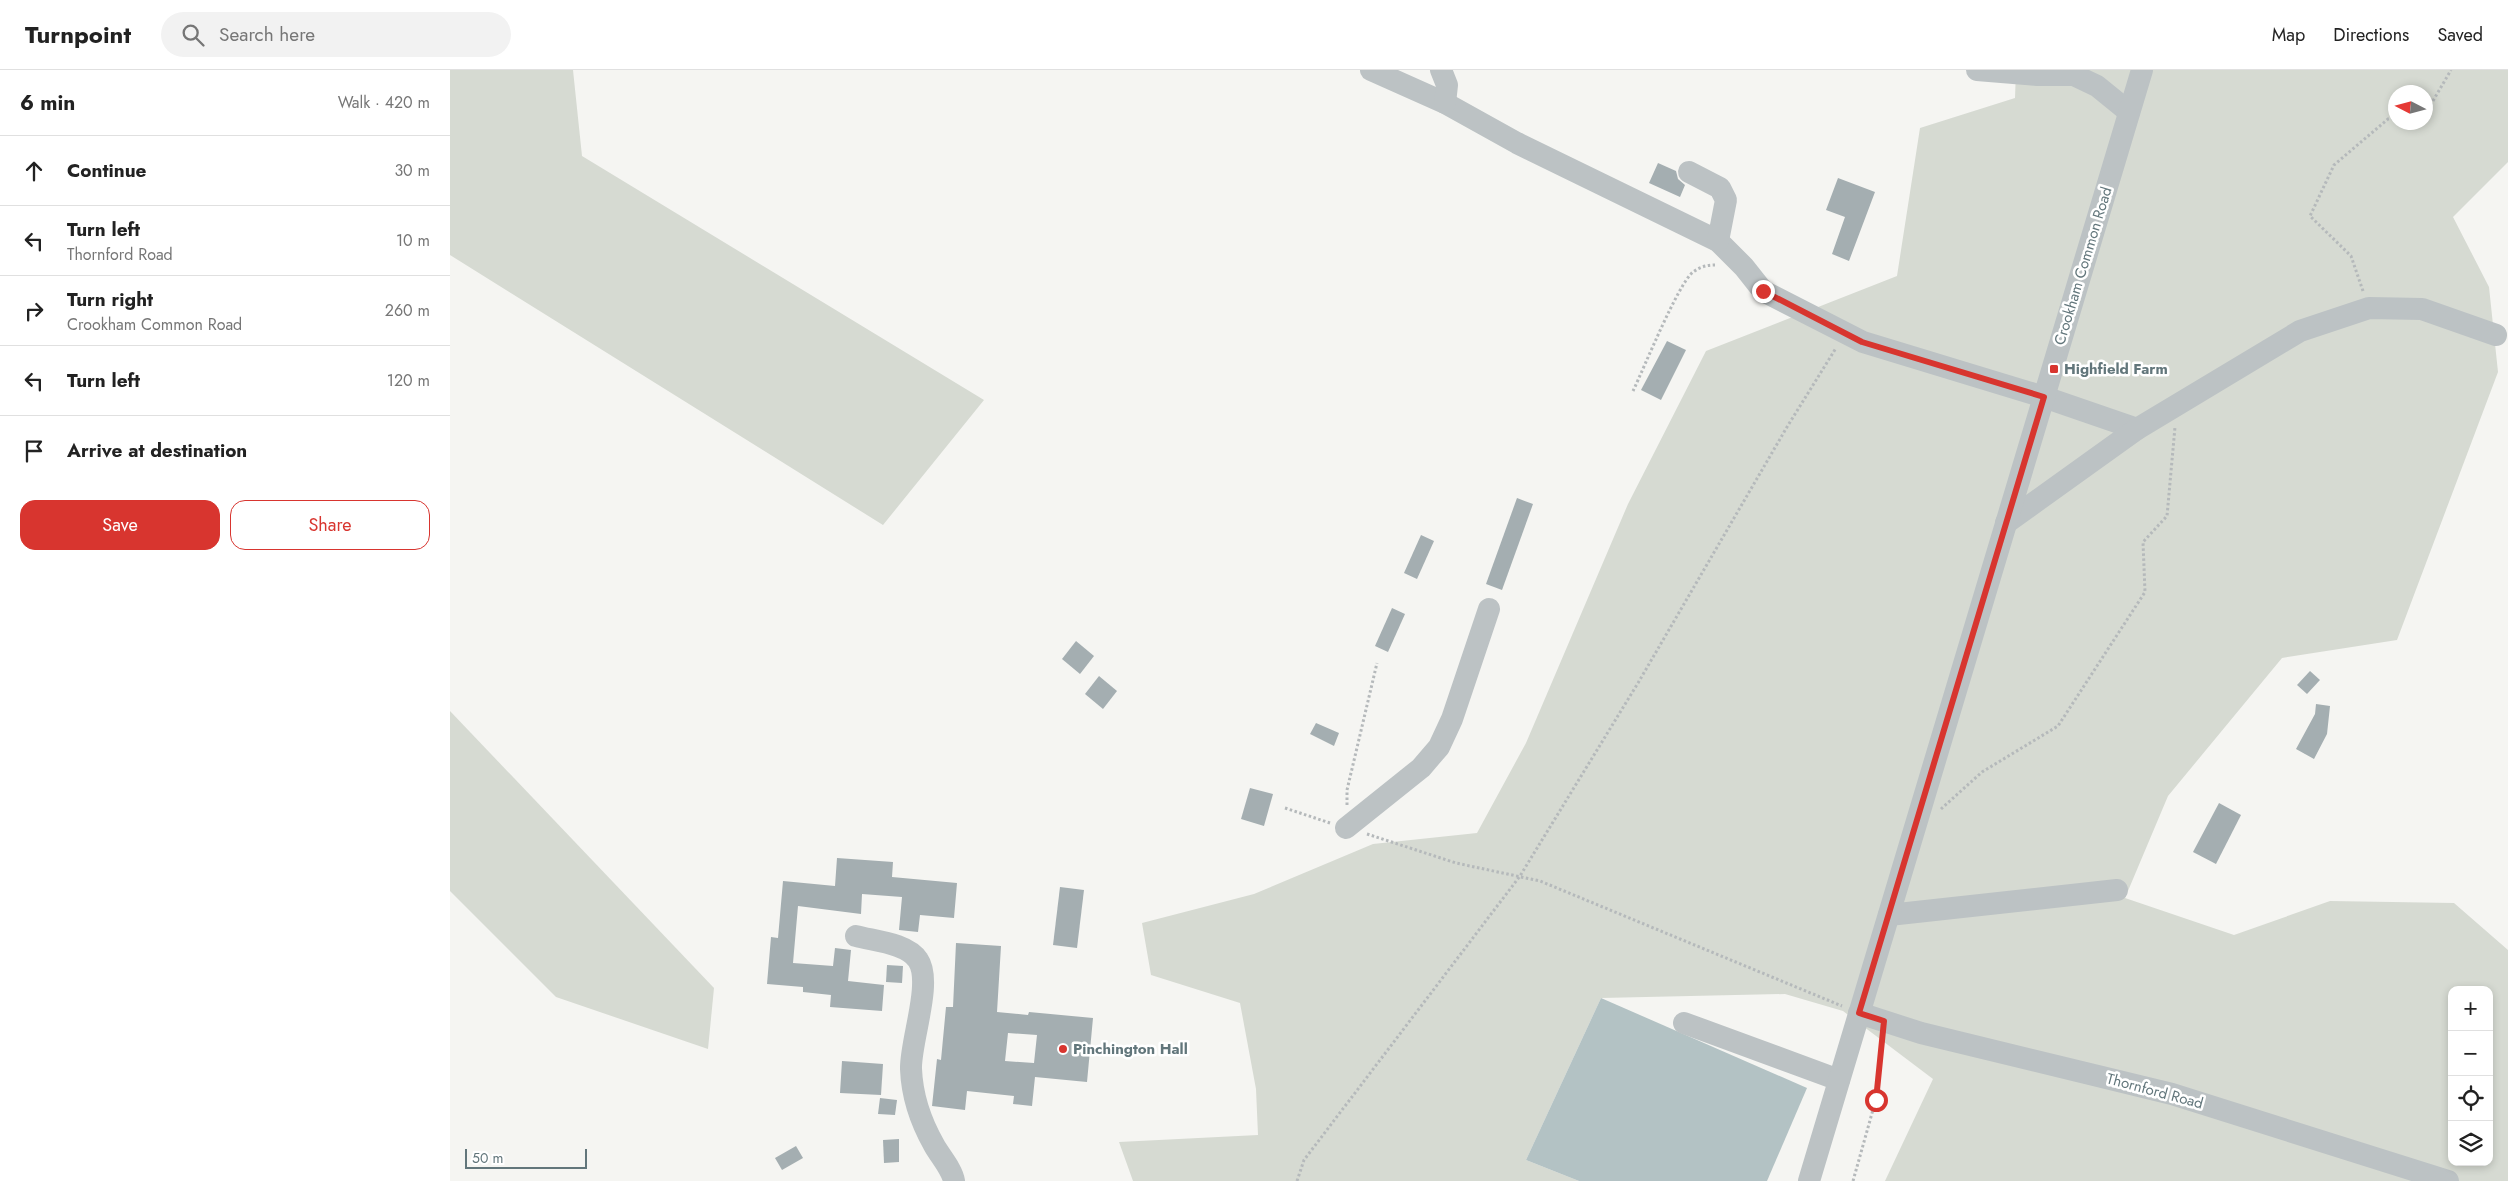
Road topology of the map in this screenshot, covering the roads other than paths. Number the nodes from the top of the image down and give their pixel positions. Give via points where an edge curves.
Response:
1 (1371, 70) edge
2 (1442, 70) edge
3 (1977, 70) edge
4 (2142, 70) edge
5 (1446, 103) junction
6 (2130, 112) junction
7 (1689, 172) dead end
8 (1718, 241) junction
9 (2496, 335) dead end
10 (2044, 397) junction
11 (2137, 428) junction
12 (2006, 523) junction
13 (1489, 609) dead end
14 (1346, 828) road end
15 (2116, 890) dead end
16 (1889, 915) junction
17 (856, 936) dead end
18 (1859, 1013) junction
19 (1684, 1023) dead end
20 (1839, 1080) junction
21 (954, 1180) edge
22 (1809, 1181) edge
23 (2448, 1181) edge

1 - 5 street
2 - 5 street via 1447,85
3 - 6 street via 2074,75 2097,86
4 - 6 street, Crookham Common Road
5 - 8 street via 1517,143
6 - 10 street, Crookham Common Road
7 - 8 street via 1720,188 1726,200
8 - 10 street via 1763,291 1862,342
9 - 11 street via 2422,309 2369,308 2300,331
10 - 11 street
10 - 12 street, Crookham Common Road
11 - 12 street
12 - 16 street, Crookham Common Road
13 - 14 street via 1452,719 1439,747 1421,768
15 - 16 street
16 - 18 street, Crookham Common Road
17 - 21 street via 900,947 919,961 923,991 911,1069 917,1104 926,1130
18 - 20 street, Crookham Common Road
18 - 23 street, Thornford Road via 1921,1033 2172,1094
19 - 20 street
20 - 22 street, Crookham Common Road

